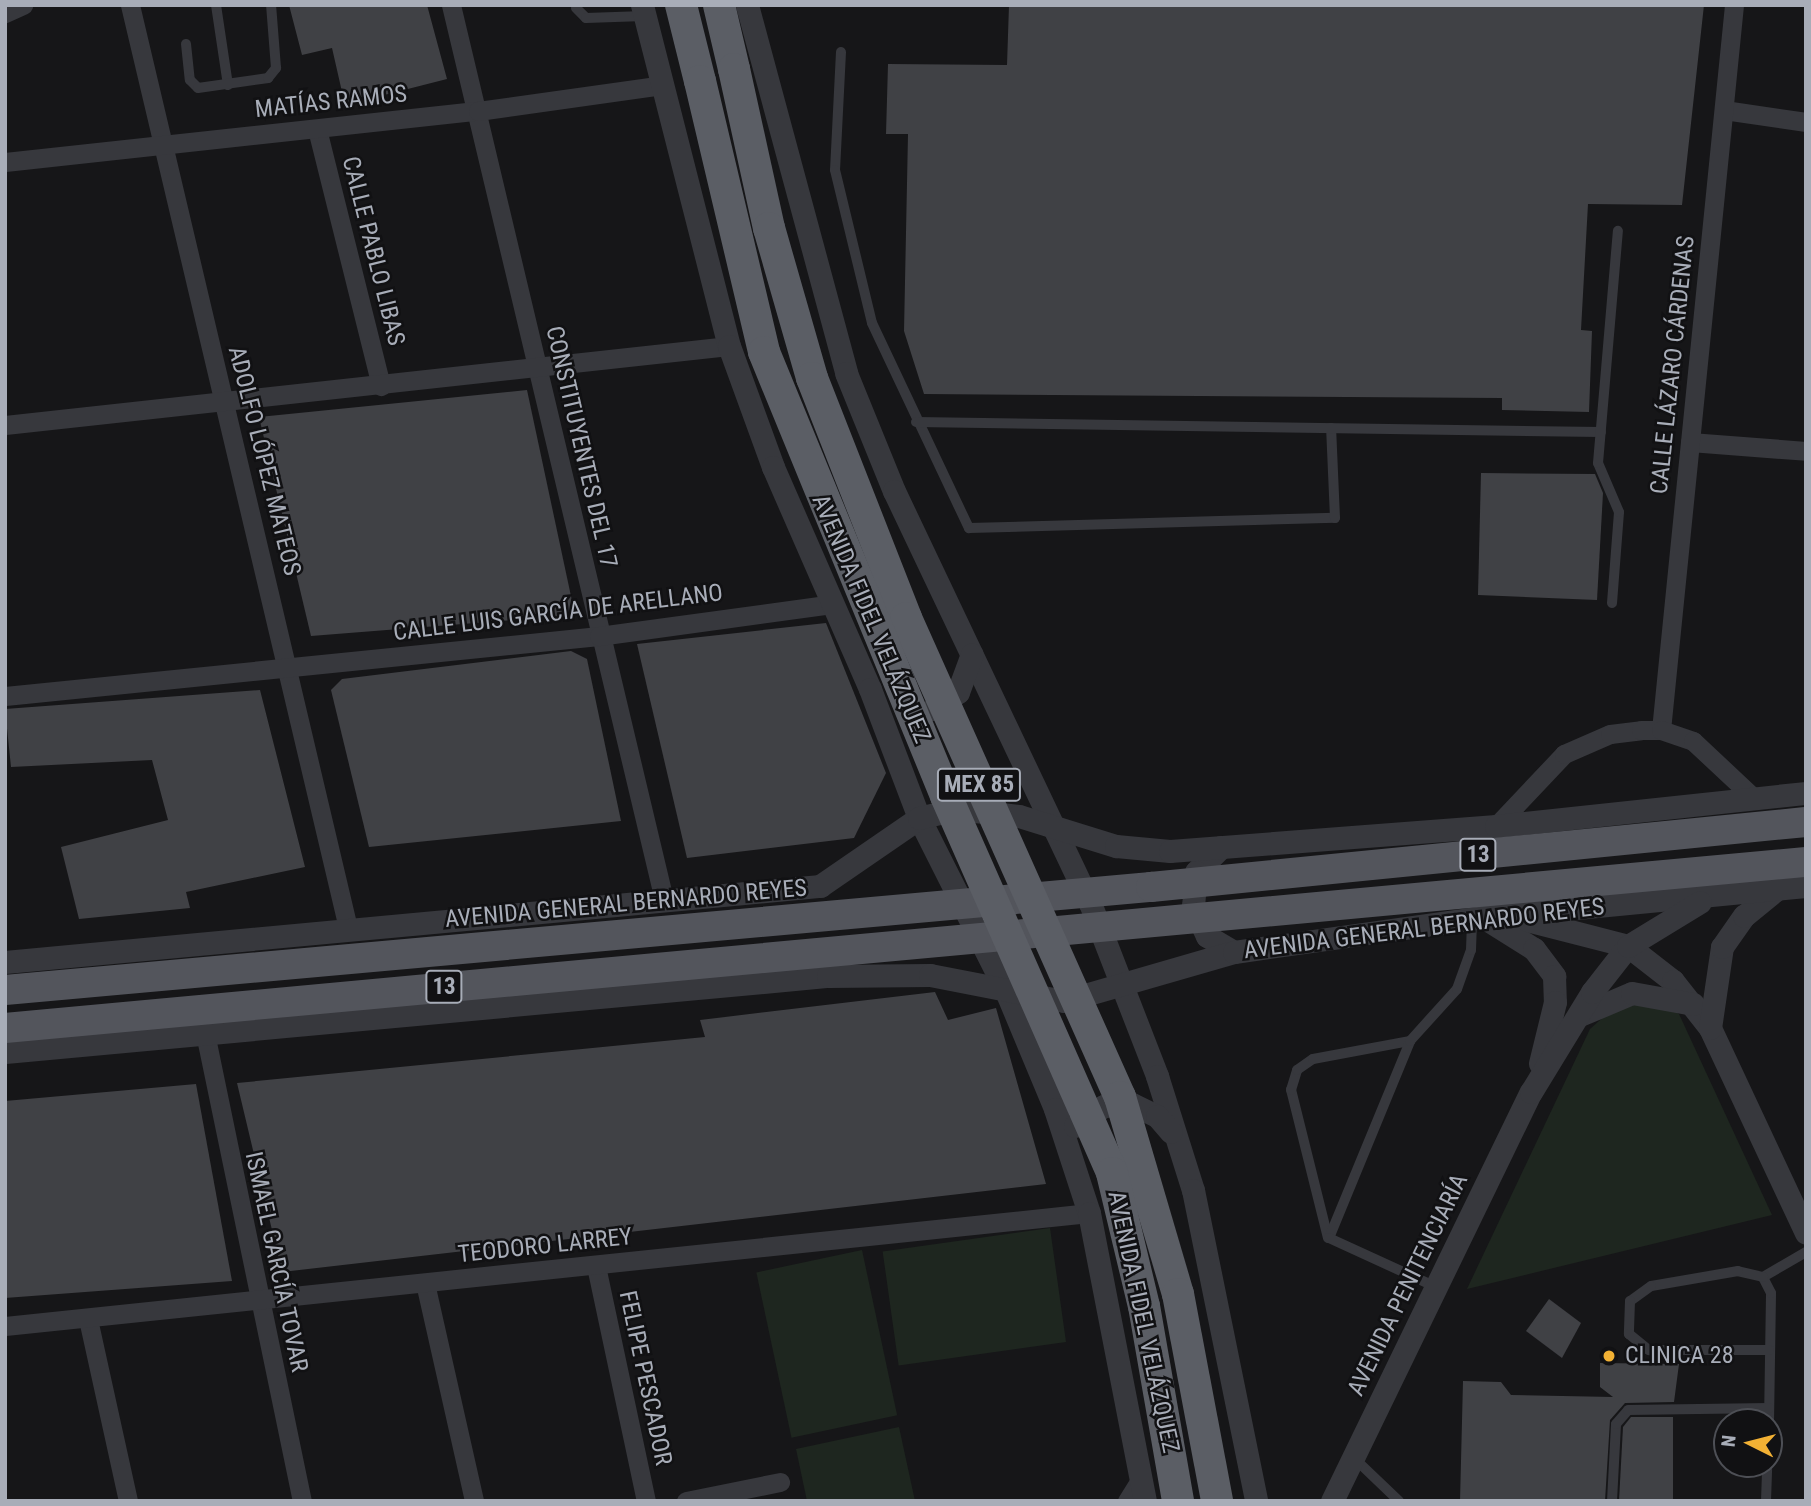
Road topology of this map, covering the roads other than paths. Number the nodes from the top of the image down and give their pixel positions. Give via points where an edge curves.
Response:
1 (23, 5) edge
2 (130, 5) edge
3 (216, 5) edge
4 (271, 5) edge
5 (451, 5) edge
6 (681, 5) edge
7 (719, 5) edge
8 (747, 5) edge
9 (1734, 5) edge
10 (576, 8) dead end
11 (643, 10) edge
12 (5, 13) edge
13 (186, 44) dead end
14 (841, 52) dead end
15 (228, 85) junction
16 (662, 85) junction
17 (1724, 110) junction
18 (478, 111) junction
19 (1806, 122) edge
20 (317, 129) junction
21 (162, 144) junction
22 (5, 162) edge
23 (1618, 232) dead end
24 (729, 346) junction
25 (538, 368) junction
26 (381, 386) junction
27 (225, 400) junction
28 (916, 422) junction
29 (5, 425) edge
30 (1331, 428) junction
31 (1601, 432) junction
32 (1690, 442) junction
33 (1806, 451) edge
34 (1612, 603) dead end
35 (832, 604) junction
36 (599, 636) junction
37 (972, 654) junction
38 (289, 667) junction
39 (870, 689) junction
40 (5, 696) edge
41 (1661, 730) junction
42 (1806, 793) edge
43 (1755, 799) junction
44 (919, 818) junction
45 (1806, 822) edge
46 (1053, 825) junction
47 (1496, 826) junction
48 (1221, 847) junction
49 (1806, 862) edge
50 (1806, 886) edge
51 (820, 887) junction
52 (1778, 888) junction
53 (1712, 896) junction
54 (664, 900) junction
55 (1486, 917) junction
56 (348, 928) junction
57 (1628, 946) junction
58 (1234, 952) junction
59 (5, 962) edge
60 (828, 976) junction
61 (1123, 987) junction
62 (5, 990) edge
63 (1006, 991) junction
64 (1693, 1004) junction
65 (1577, 1017) junction
66 (1710, 1027) junction
67 (5, 1028) edge
68 (205, 1033) junction
69 (1410, 1041) junction
70 (5, 1052) edge
71 (1531, 1093) junction
72 (1175, 1137) junction
73 (1065, 1143) junction
74 (1089, 1213) junction
75 (1806, 1233) edge
76 (1329, 1238) junction
77 (1806, 1252) edge
78 (596, 1266) junction
79 (1763, 1277) junction
80 (425, 1283) junction
81 (1436, 1287) junction
82 (257, 1300) junction
83 (88, 1319) junction
84 (5, 1326) edge
85 (1769, 1350) junction
86 (1769, 1408) edge
87 (1713, 1409) edge
88 (1353, 1457) junction
89 (1767, 1478) edge
90 (780, 1482) dead end
91 (1143, 1490) edge
92 (128, 1501) edge
93 (302, 1501) edge
94 (474, 1501) edge
95 (646, 1501) edge
96 (686, 1501) edge
97 (1127, 1501) edge
98 (1178, 1501) edge
99 (1217, 1501) edge
100 (1256, 1501) edge
101 (1332, 1501) edge
102 (1399, 1501) edge
103 (1612, 1501) edge
104 (1766, 1501) edge

1 - 12 street
2 - 21 street, ADOLFO LÓPEZ MATEOS
3 - 15 lane
4 - 15 lane via 273,75
5 - 18 street, CONSTITUYENTES DEL 17
6 - 98 highway, AVENIDA FIDEL VELÁZQUEZ / MEX 85, bridge via 734,243 774,378 951,808 1112,1173 1144,1306
7 - 99 highway, AVENIDA FIDEL VELÁZQUEZ / MEX 85, bridge via 769,228 812,378 906,618 1121,1097 1178,1294
8 - 37 street via 846,373 894,491
9 - 17 street, CALLE LÁZARO CÁRDENAS
10 - 11 lane via 586,18
11 - 16 street
13 - 15 lane via 192,86
14 - 28 lane via 836,181 872,323
16 - 18 street, MATÍAS RAMOS
16 - 24 street
17 - 19 street
17 - 32 street, CALLE LÁZARO CÁRDENAS
18 - 20 street, MATÍAS RAMOS
18 - 25 street, CONSTITUYENTES DEL 17
20 - 21 street, MATÍAS RAMOS
20 - 26 street, CALLE PABLO LIBAS
21 - 22 street, MATÍAS RAMOS
21 - 27 street, ADOLFO LÓPEZ MATEOS
23 - 31 lane
24 - 25 street
24 - 35 street
25 - 26 street
25 - 36 street, CONSTITUYENTES DEL 17
26 - 27 street
27 - 29 street
27 - 38 street, ADOLFO LÓPEZ MATEOS
28 - 30 lane
28 - 30 lane via 970,528 1335,518
30 - 31 lane
31 - 34 lane via 1598,463 1619,512
32 - 33 street
32 - 41 street, CALLE LÁZARO CÁRDENAS
35 - 36 street, CALLE LUIS GARCÍA DE ARELLANO
35 - 39 street
36 - 38 street, CALLE LUIS GARCÍA DE ARELLANO
36 - 54 street, CONSTITUYENTES DEL 17
37 - 39 street via 958,692 934,708 906,711
37 - 46 street
38 - 40 street, CALLE LUIS GARCÍA DE ARELLANO
38 - 56 street, ADOLFO LÓPEZ MATEOS
39 - 44 street
41 - 43 street via 1702,747
41 - 47 street via 1610,734 1564,754
42 - 43 street, AVENIDA GENERAL BERNARDO REYES
43 - 47 street, AVENIDA GENERAL BERNARDO REYES
44 - 46 street, AVENIDA GENERAL BERNARDO REYES via 970,809
44 - 51 street, AVENIDA GENERAL BERNARDO REYES
44 - 63 street
45 - 62 main road, AVENIDA GENERAL BERNARDO REYES / 13, bridge via 1164,886
46 - 48 street, AVENIDA GENERAL BERNARDO REYES via 1128,848
46 - 61 street
47 - 48 street, AVENIDA GENERAL BERNARDO REYES
48 - 58 street via 1196,872 1192,906 1207,936
49 - 67 main road, AVENIDA GENERAL BERNARDO REYES / 13, bridge
50 - 52 street, AVENIDA GENERAL BERNARDO REYES
51 - 54 street, AVENIDA GENERAL BERNARDO REYES
51 - 60 street via 834,894 852,920 849,952
52 - 53 street, AVENIDA GENERAL BERNARDO REYES
52 - 66 street via 1744,916 1722,947
53 - 55 street, AVENIDA GENERAL BERNARDO REYES
53 - 57 street, AVENIDA PENITENCIARÍA
54 - 56 street, AVENIDA GENERAL BERNARDO REYES
55 - 57 street
55 - 58 street, AVENIDA GENERAL BERNARDO REYES
55 - 69 lane via 1457,989
55 - 71 street, AVENIDA PENITENCIARÍA via 1534,949 1554,976 1553,1014
56 - 59 street, AVENIDA GENERAL BERNARDO REYES
57 - 64 street via 1655,964
57 - 65 street, AVENIDA PENITENCIARÍA
58 - 61 street, AVENIDA GENERAL BERNARDO REYES
60 - 63 street, AVENIDA GENERAL BERNARDO REYES via 930,975
60 - 68 street, AVENIDA GENERAL BERNARDO REYES
61 - 63 street, AVENIDA GENERAL BERNARDO REYES via 1064,1000
61 - 72 street
63 - 73 street
64 - 65 street via 1632,993
64 - 66 street
65 - 71 street, AVENIDA PENITENCIARÍA
66 - 75 street
68 - 70 street, AVENIDA GENERAL BERNARDO REYES
68 - 82 street, ISMAEL GARCÍA TOVAR
69 - 76 lane
69 - 76 lane via 1313,1059 1297,1070 1292,1090
71 - 81 street, AVENIDA PENITENCIARÍA
72 - 73 street via 1157,1115 1118,1104 1080,1120
72 - 100 street via 1193,1190
73 - 74 street
74 - 78 street, TEODORO LARREY
74 - 91 street
76 - 81 lane
77 - 79 lane
78 - 80 street, TEODORO LARREY
78 - 95 street, FELIPE PESCADOR
79 - 85 lane via 1771,1293
79 - 85 lane via 1738,1271 1645,1288 1630,1301 1627,1321 1634,1342 1649,1350
80 - 82 street, TEODORO LARREY
80 - 94 street
81 - 88 street, AVENIDA PENITENCIARÍA
82 - 83 street, TEODORO LARREY
82 - 93 street, ISMAEL GARCÍA TOVAR
83 - 84 street, TEODORO LARREY
83 - 92 street
85 - 86 lane
87 - 103 lane via 1628,1410 1616,1424
88 - 101 street, AVENIDA PENITENCIARÍA
88 - 102 lane
89 - 104 lane
90 - 96 street
91 - 97 street

